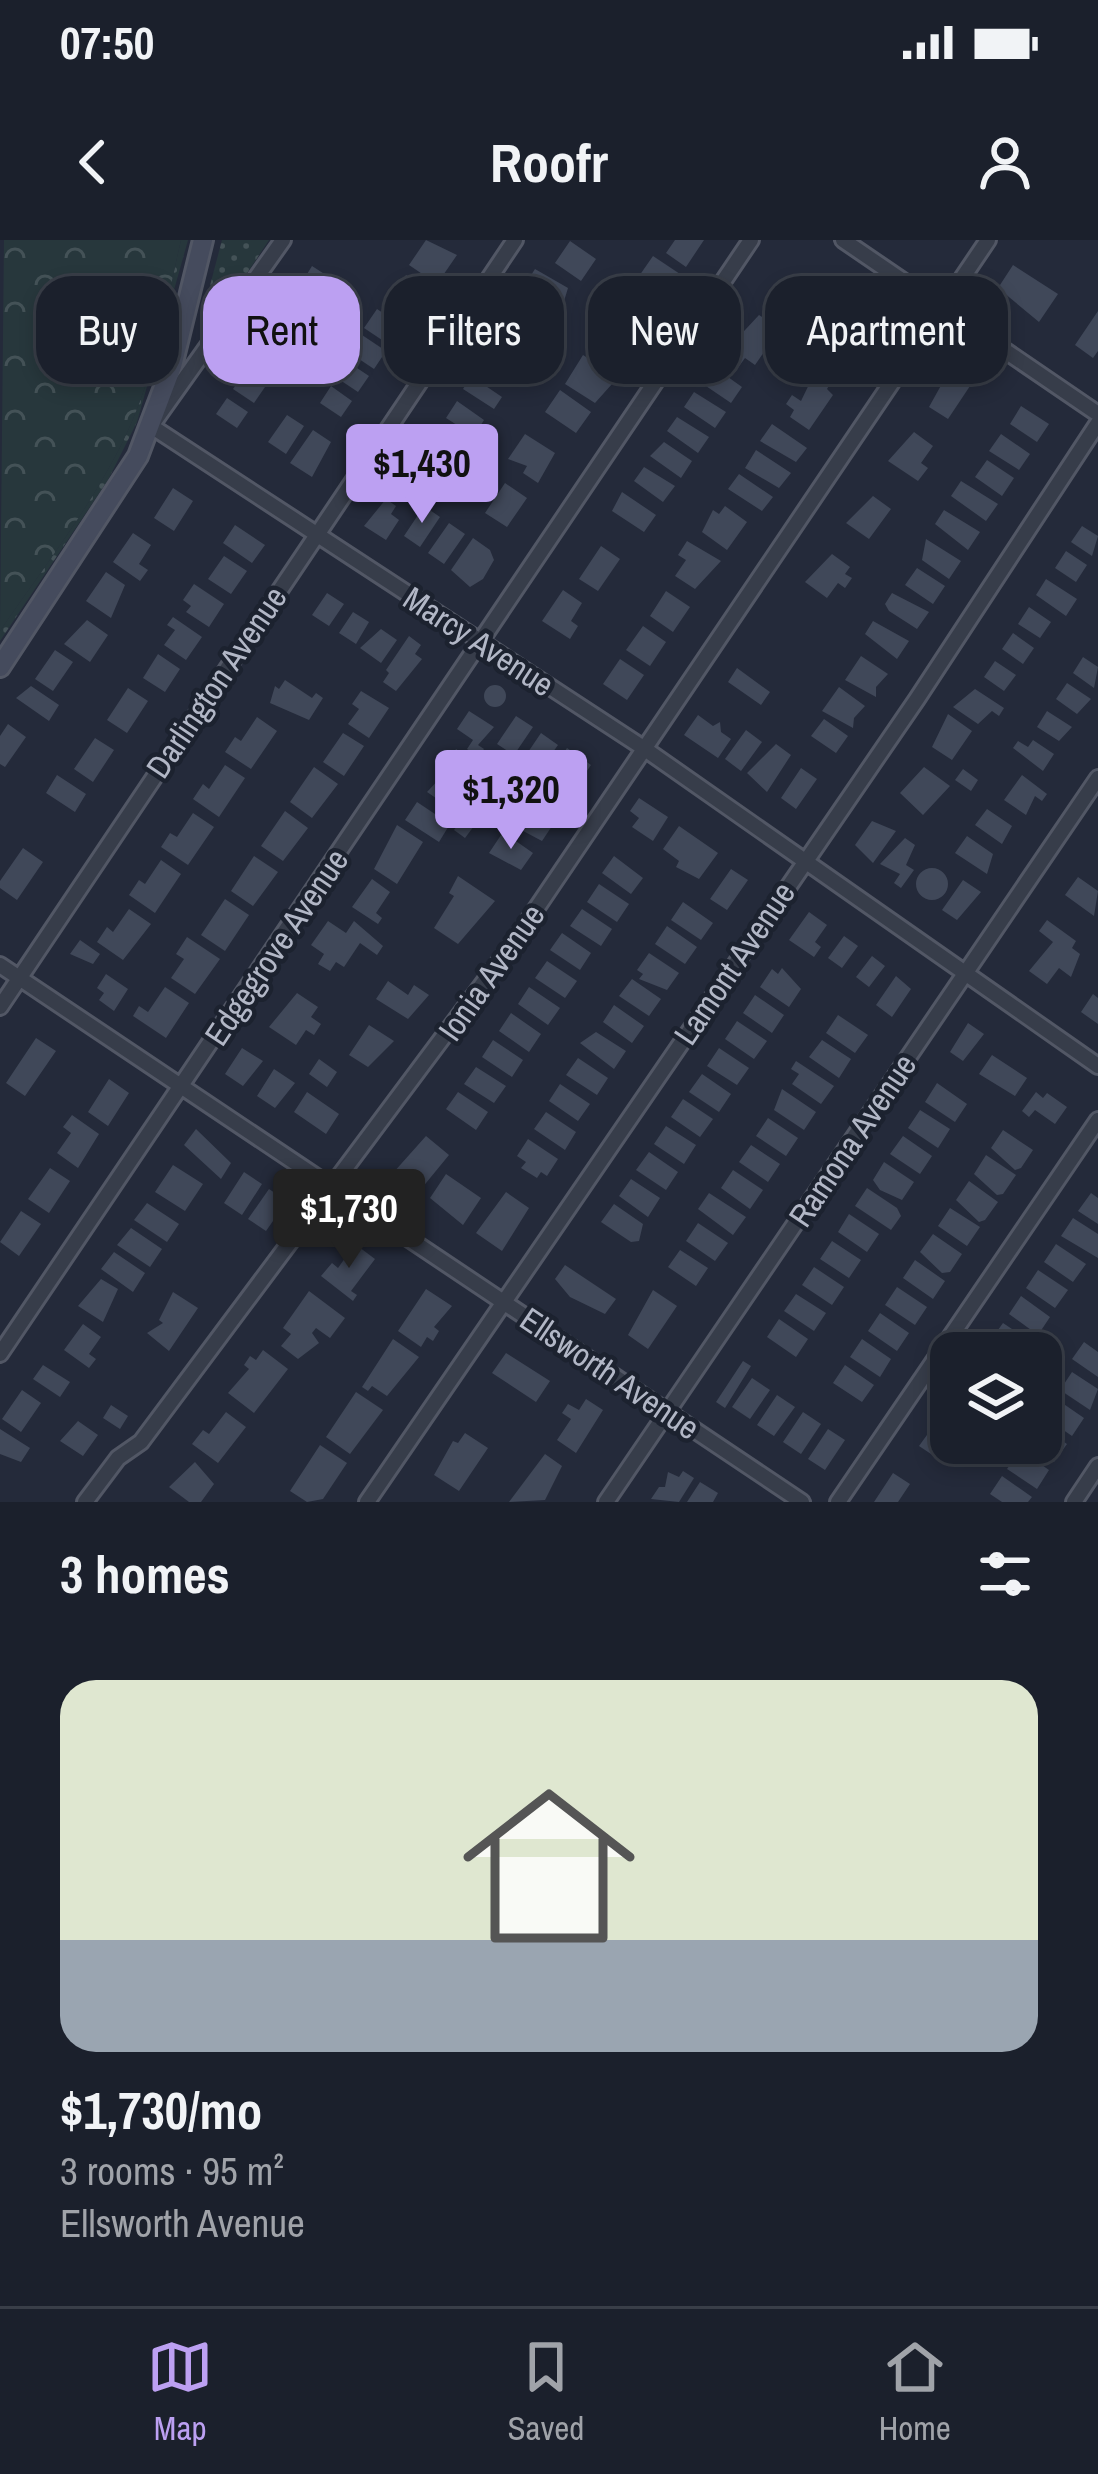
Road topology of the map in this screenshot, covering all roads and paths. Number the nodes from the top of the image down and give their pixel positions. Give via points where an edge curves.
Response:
1 (203, 240) edge
2 (284, 240) edge
3 (515, 240) edge
4 (751, 240) edge
5 (843, 240) edge
6 (988, 240) edge
7 (895, 276) edge
8 (964, 276) edge
9 (1008, 355) edge
10 (890, 384) edge
11 (1098, 418) edge
12 (152, 426) junction
13 (314, 535) junction
14 (482, 642) junction
15 (0, 667) edge
16 (643, 748) junction
17 (1098, 778) edge
18 (803, 862) junction
19 (0, 964) edge
20 (964, 972) junction
21 (20, 978) junction
22 (0, 1007) edge
23 (1098, 1066) edge
24 (182, 1085) junction
25 (1098, 1120) edge
26 (336, 1187) junction
27 (504, 1303) junction
28 (0, 1354) edge
29 (669, 1411) junction
30 (1098, 1466) edge
31 (86, 1502) edge
32 (367, 1502) edge
33 (606, 1502) edge
34 (802, 1502) edge
35 (838, 1502) edge
36 (1074, 1502) edge

1 - 12 main road
2 - 12 street
3 - 13 street, Darlington Avenue
4 - 14 street, Edgegrove Avenue
5 - 7 street
6 - 8 street, Ionia Avenue
9 - 11 street
10 - 16 street, Ionia Avenue
11 - 18 street, Lamont Avenue
12 - 13 street, Marcy Avenue
12 - 15 main road
13 - 14 street, Marcy Avenue
13 - 21 street, Darlington Avenue
14 - 16 street, Marcy Avenue
14 - 24 street, Edgegrove Avenue
16 - 18 street, Marcy Avenue
16 - 26 street, Ionia Avenue
17 - 20 street, Ramona Avenue
18 - 20 street, Marcy Avenue
18 - 27 street, Lamont Avenue
19 - 21 street, Ellsworth Avenue
20 - 23 street, Marcy Avenue
20 - 29 street, Ramona Avenue
21 - 22 street, Darlington Avenue
21 - 24 street, Ellsworth Avenue
24 - 26 street, Ellsworth Avenue
24 - 28 street, Edgegrove Avenue
25 - 35 street
26 - 27 street, Ellsworth Avenue
26 - 31 street, Ionia Avenue
27 - 29 street, Ellsworth Avenue
27 - 32 street, Lamont Avenue
29 - 33 street, Ramona Avenue
29 - 34 street, Ellsworth Avenue
30 - 36 street

